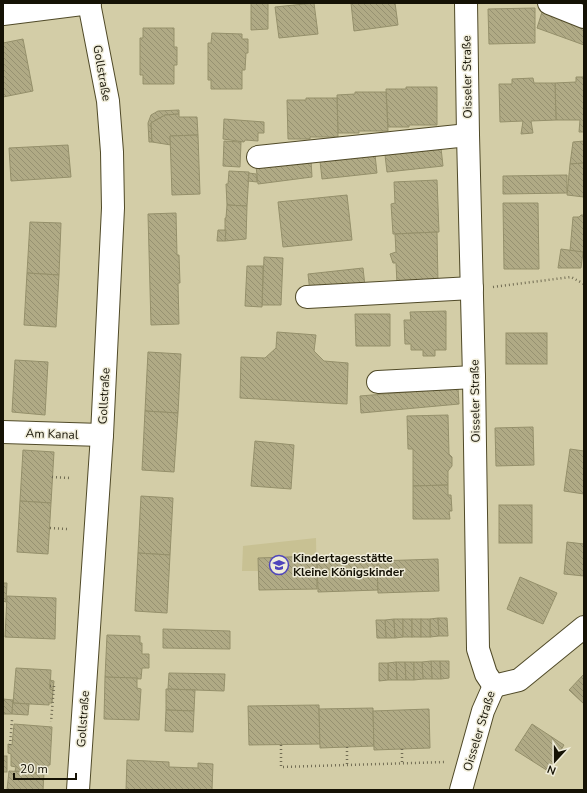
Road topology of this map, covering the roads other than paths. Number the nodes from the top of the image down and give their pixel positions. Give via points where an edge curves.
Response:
1 (89, 3) edge
2 (466, 3) edge
3 (549, 3) edge
4 (3, 14) edge
5 (584, 17) edge
6 (468, 135) junction
7 (258, 157) dead end
8 (472, 288) junction
9 (308, 297) dead end
10 (474, 377) junction
11 (378, 382) dead end
12 (3, 432) edge
13 (102, 435) junction
14 (584, 627) edge
15 (494, 686) junction
16 (78, 790) edge
17 (461, 790) edge

1 - 4 street
1 - 13 street, Gollstraße via 108,101 112,152 113,208
2 - 6 street, Oisseler Straße
3 - 5 street
6 - 7 street
6 - 8 street, Oisseler Straße
8 - 9 street
8 - 10 street, Oisseler Straße
10 - 11 street
10 - 15 street, Oisseler Straße via 478,648 486,674
12 - 13 street, Am Kanal
13 - 16 street, Gollstraße
14 - 15 street via 518,680
15 - 17 street, Oisseler Straße via 483,711

